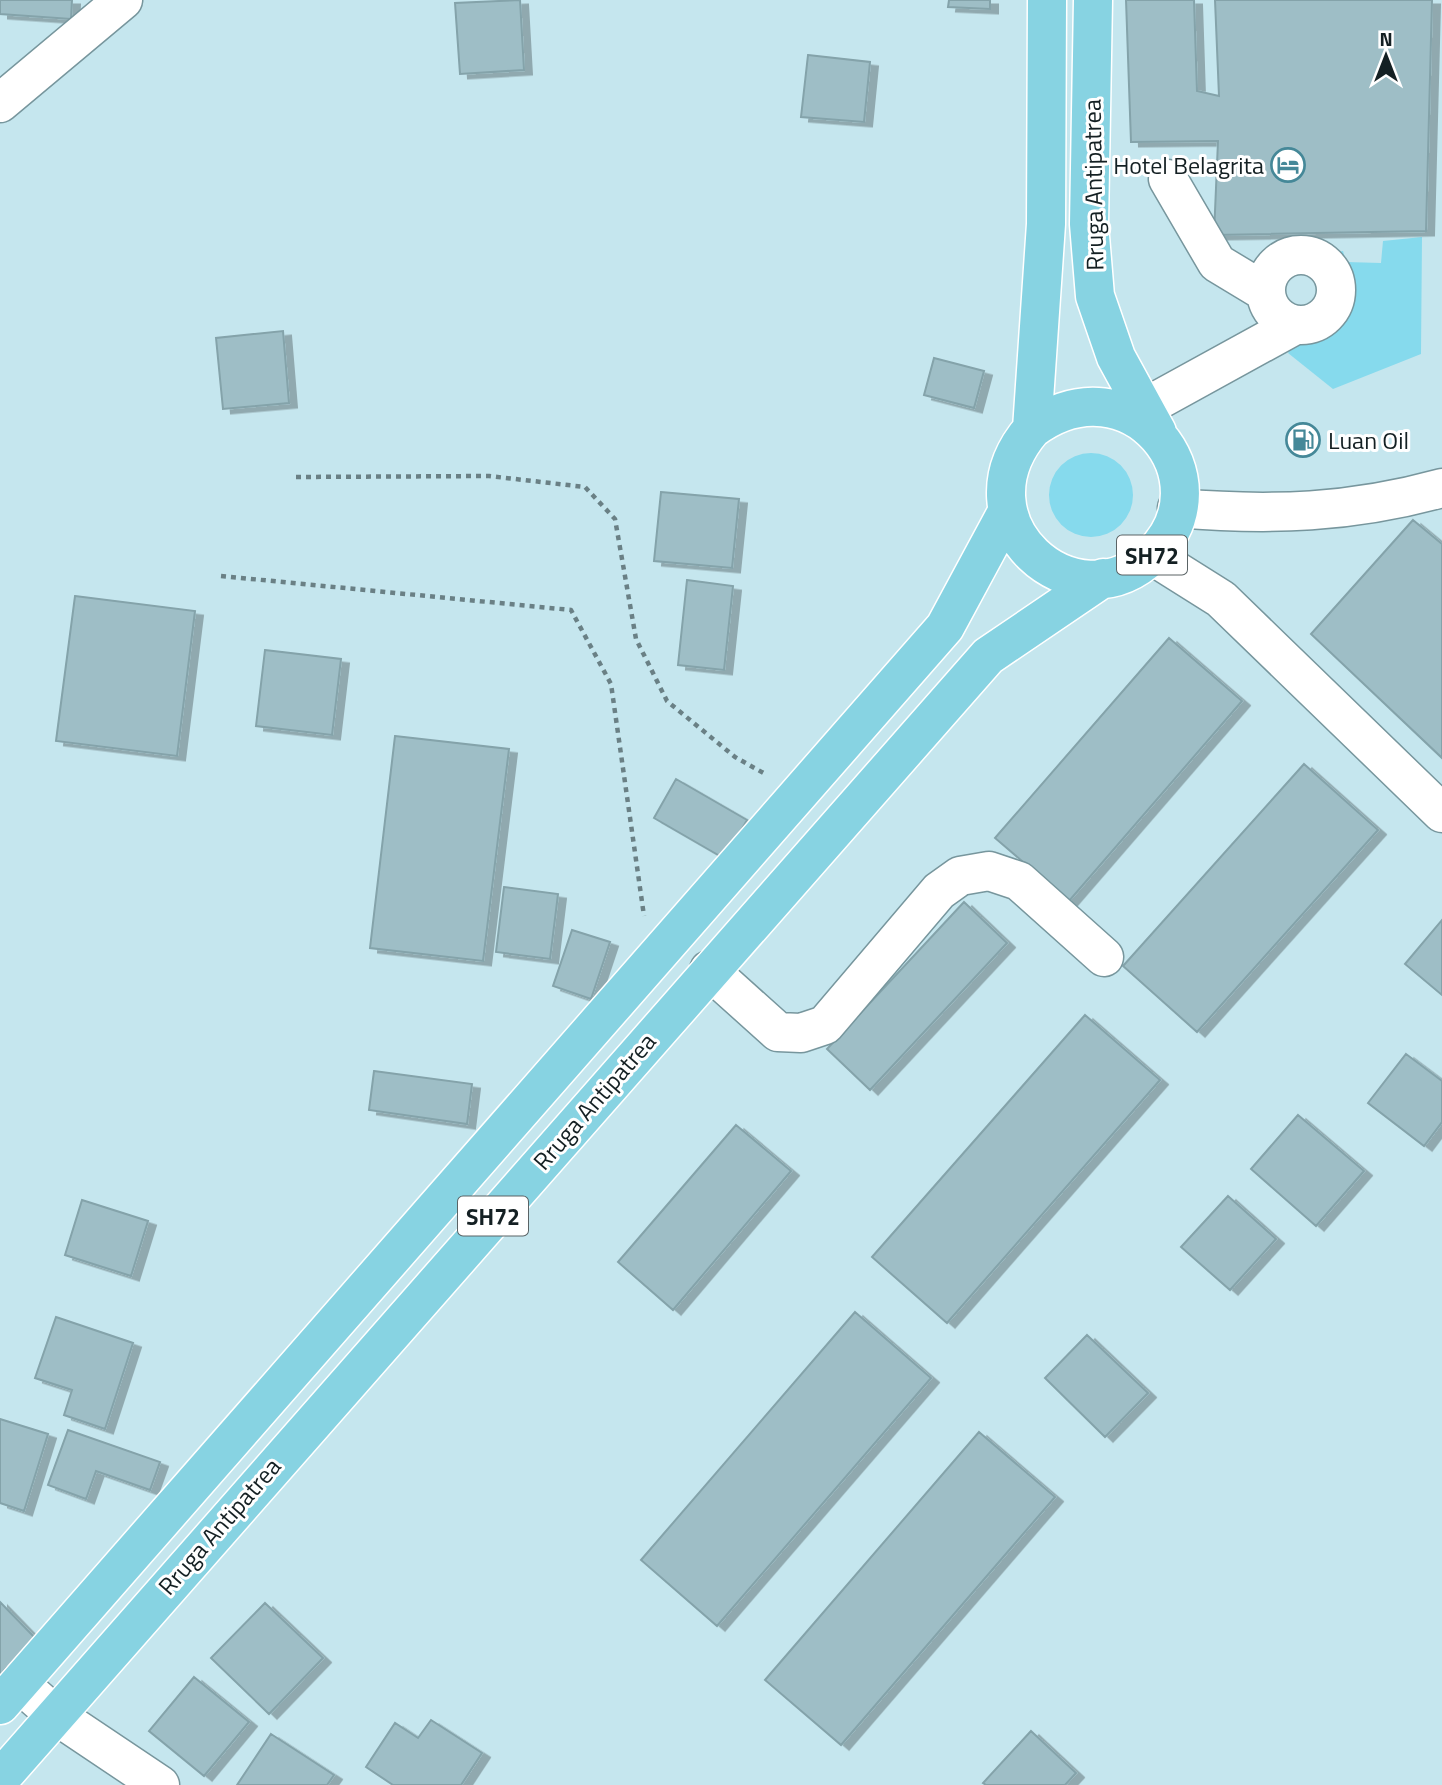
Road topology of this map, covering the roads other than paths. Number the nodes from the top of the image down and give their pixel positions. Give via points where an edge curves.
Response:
1 (123, 0) edge
2 (1047, 0) edge
3 (1093, 0) edge
4 (0, 103) edge
5 (1168, 179) dead end
6 (1265, 292) junction
7 (1295, 325) junction
8 (1152, 424) junction
9 (1032, 429) junction
10 (1442, 488) edge
11 (1177, 508) junction
12 (1007, 512) junction
13 (1151, 555) junction
14 (1103, 578) junction
15 (1442, 813) edge
16 (1104, 957) dead end
17 (709, 970) junction
18 (9, 1694) edge
19 (54, 1714) junction
20 (0, 1779) edge
21 (160, 1785) edge

1 - 4 street
2 - 9 main road, Rruga Antipatrea / SH72 via 1046,224
3 - 8 main road, Rruga Antipatrea / SH72 via 1088,224 1095,296 1116,357
5 - 6 street via 1217,262
6 - 7 street via 1274,314
6 - 7 street via 1266,280 1279,261 1303,254 1324,263 1336,283 1333,305 1317,322
7 - 8 street
8 - 9 main road, Rruga Antipatrea / SH72 via 1099,405 1063,410
8 - 11 main road, Rruga Antipatrea / SH72 via 1177,472
9 - 12 main road, Rruga Antipatrea / SH72 via 1020,442 1006,476
10 - 11 street via 1326,511 1252,514
11 - 13 main road, Rruga Antipatrea / SH72 via 1172,526
12 - 14 main road, Rruga Antipatrea / SH72 via 1022,544 1050,568
12 - 18 main road, Rruga Antipatrea / SH72 via 945,627
13 - 14 main road, Rruga Antipatrea / SH72 via 1137,566
13 - 15 street via 1221,599
14 - 17 main road, Rruga Antipatrea / SH72 via 988,656
16 - 17 street via 1019,881 989,871 960,876 939,891 825,1025 802,1033 778,1032
17 - 19 main road, Rruga Antipatrea / SH72
18 - 19 street
19 - 20 main road, Rruga Antipatrea / SH72
19 - 21 street

